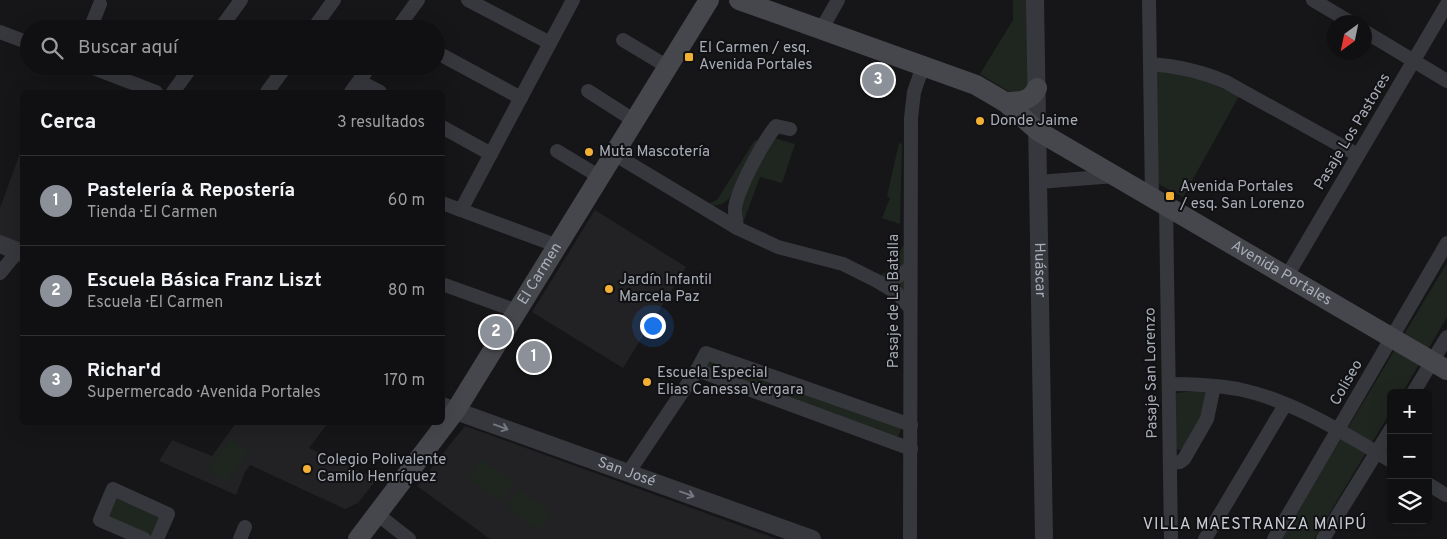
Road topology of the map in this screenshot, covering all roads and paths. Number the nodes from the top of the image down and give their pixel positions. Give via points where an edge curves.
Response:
1 (241, 0) edge
2 (334, 0) edge
3 (418, 0) edge
4 (468, 0) edge
5 (573, 0) edge
6 (709, 0) edge
7 (739, 0) edge
8 (838, 0) edge
9 (1035, 0) edge
10 (1149, 0) edge
11 (1313, 0) edge
12 (100, 4) dead end
13 (1447, 4) edge
14 (1338, 15) edge
15 (94, 20) edge
16 (227, 20) edge
17 (320, 20) edge
18 (404, 20) edge
19 (821, 30) junction
20 (0, 32) edge
21 (1372, 36) edge
22 (20, 40) edge
23 (623, 40) dead end
24 (550, 43) junction
25 (445, 57) edge
26 (1414, 61) junction
27 (1150, 64) junction
28 (923, 66) junction
29 (668, 67) junction
30 (112, 75) edge
31 (185, 75) edge
32 (279, 75) edge
33 (364, 75) edge
34 (1447, 81) edge
35 (355, 87) edge
36 (1037, 88) junction
37 (151, 90) edge
38 (174, 90) edge
39 (268, 90) edge
40 (370, 90) edge
41 (588, 91) dead end
42 (520, 98) junction
43 (1005, 102) junction
44 (635, 121) junction
45 (445, 129) edge
46 (790, 129) dead end
47 (1038, 131) junction
48 (558, 151) dead end
49 (491, 154) junction
50 (614, 154) junction
51 (1358, 155) junction
52 (1115, 176) junction
53 (600, 177) junction
54 (1038, 182) junction
55 (739, 194) junction
56 (1159, 202) junction
57 (445, 204) edge
58 (461, 210) junction
59 (709, 212) junction
60 (737, 228) junction
61 (1447, 243) edge
62 (0, 244) edge
63 (558, 246) junction
64 (20, 252) edge
65 (910, 268) junction
66 (0, 272) edge
67 (1287, 276) junction
68 (445, 285) edge
69 (885, 286) junction
70 (910, 308) junction
71 (517, 311) junction
72 (1447, 336) edge
73 (1392, 338) junction
74 (1439, 366) edge
75 (697, 370) junction
76 (1168, 384) junction
77 (1214, 386) junction
78 (1416, 389) edge
79 (1285, 405) junction
80 (449, 408) edge
81 (437, 425) edge
82 (911, 425) junction
83 (1338, 430) junction
84 (1388, 434) edge
85 (911, 449) junction
86 (1376, 452) junction
87 (1387, 459) edge
88 (1170, 463) junction
89 (628, 473) junction
90 (1432, 487) edge
91 (1446, 496) edge
92 (377, 514) junction
93 (1328, 537) edge
94 (144, 539) edge
95 (157, 539) edge
96 (358, 539) edge
97 (409, 539) edge
98 (812, 539) edge
99 (910, 539) edge
100 (1044, 539) edge
101 (1171, 539) edge
102 (1205, 539) edge
103 (1274, 539) edge

1 - 16 street
2 - 17 street
3 - 18 street
4 - 24 street
5 - 24 street
6 - 29 main road, El Carmen
7 - 19 main road, Avenida Portales
8 - 19 street
9 - 36 street, Huáscar
10 - 27 street, Pasaje San Lorenzo
11 - 14 street
12 - 15 street
13 - 26 street, Pasaje Los Pastores
19 - 28 main road, Avenida Portales
20 - 22 street
21 - 26 street
23 - 29 street
24 - 42 street
25 - 42 street
26 - 34 street
26 - 51 street, Pasaje Los Pastores
27 - 51 street via 1207,74
27 - 56 street, Pasaje San Lorenzo
28 - 43 main road, Avenida Portales via 967,81
28 - 65 street, Pasaje de La Batalla via 911,109
29 - 44 main road, El Carmen
30 - 37 street
31 - 38 street
32 - 39 street
33 - 35 street
35 - 40 street
36 - 43 main road via 1030,98
36 - 47 street, Huáscar
41 - 44 street
42 - 49 street
43 - 47 main road, Avenida Portales
44 - 50 main road, El Carmen
45 - 49 street
46 - 55 street via 776,126
47 - 52 main road, Avenida Portales
47 - 54 street, Huáscar
48 - 53 street
49 - 58 street
50 - 53 main road, El Carmen
50 - 59 street
51 - 67 street, Pasaje Los Pastores
52 - 54 street
52 - 56 main road, Avenida Portales
53 - 63 main road, El Carmen
54 - 100 street, Huáscar
55 - 59 street via 734,204 726,209
55 - 60 street via 735,210
56 - 67 main road, Avenida Portales
56 - 76 street, Pasaje San Lorenzo
57 - 58 street
58 - 63 street
59 - 60 street
60 - 69 street via 778,247 843,264
61 - 73 street, Coliseo
62 - 64 street
63 - 71 main road, El Carmen
64 - 66 street
65 - 69 street
65 - 70 street, Pasaje de La Batalla
67 - 73 main road, Avenida Portales
68 - 71 street
69 - 70 street via 897,292
70 - 82 street, Pasaje de La Batalla
71 - 80 main road, El Carmen
72 - 74 street
73 - 74 main road, Avenida Portales
73 - 83 street, Coliseo
74 - 78 street
75 - 82 street via 706,353
75 - 85 street
75 - 89 street
76 - 77 street
76 - 88 street, Pasaje San Lorenzo
77 - 79 street via 1238,389
77 - 88 street via 1203,427 1184,458
79 - 83 street
79 - 102 street
80 -> 89 street, San José
81 - 92 main road, El Carmen
82 - 85 street, Pasaje de La Batalla
83 - 86 street
83 - 103 street, Coliseo
84 - 86 street
85 - 99 street, Pasaje de La Batalla
86 - 87 street
86 - 93 street
88 - 101 street, Pasaje San Lorenzo
89 -> 98 street, San José
90 - 91 street
92 - 96 main road, El Carmen
92 - 97 street
94 - 95 street via 100,520 113,489 168,514

